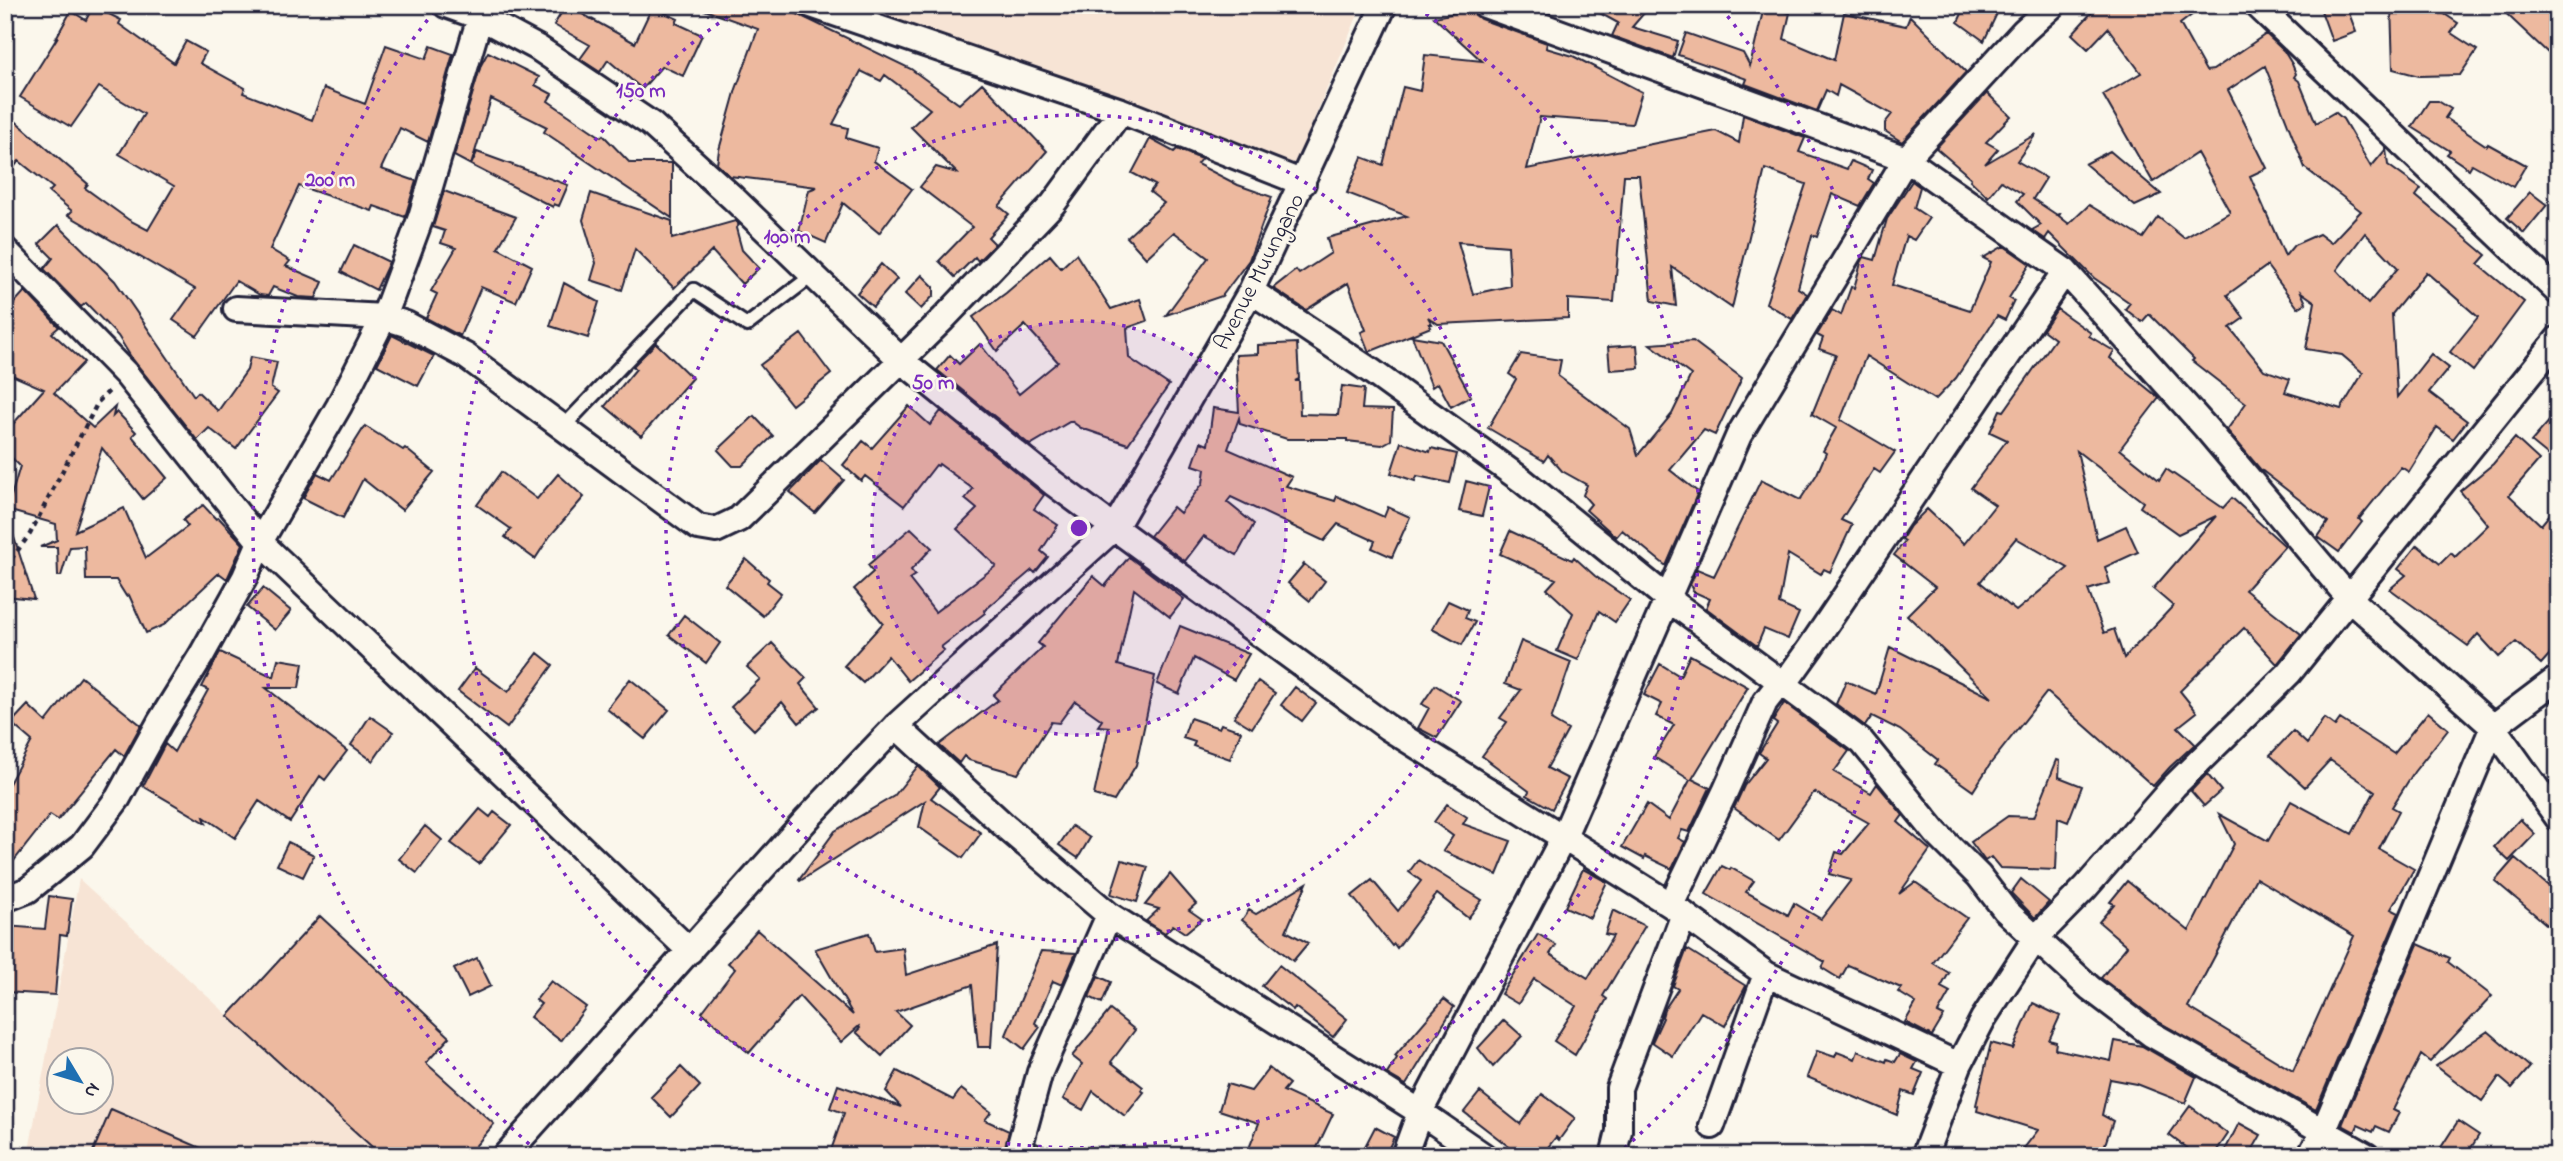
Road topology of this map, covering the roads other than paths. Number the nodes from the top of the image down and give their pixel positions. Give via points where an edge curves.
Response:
1 (446, 5) edge
2 (811, 5) edge
3 (1384, 5) edge
4 (1485, 5) edge
5 (2053, 5) edge
6 (2257, 5) edge
7 (480, 17) junction
8 (1121, 111) junction
9 (1906, 159) junction
10 (1303, 183) junction
11 (5, 250) edge
12 (2065, 271) junction
13 (813, 275) junction
14 (1251, 291) junction
15 (2558, 292) edge
16 (236, 309) dead end
17 (384, 317) junction
18 (2558, 339) edge
19 (901, 360) junction
20 (563, 427) junction
21 (1115, 527) junction
22 (260, 542) junction
23 (1667, 598) junction
24 (2349, 598) junction
25 (2558, 677) edge
26 (1785, 683) junction
27 (896, 726) junction
28 (2493, 727) junction
29 (2558, 818) edge
30 (1563, 838) junction
31 (5, 899) edge
32 (1678, 909) junction
33 (1109, 915) junction
34 (2035, 939) junction
35 (690, 951) junction
36 (1766, 974) junction
37 (1959, 1065) junction
38 (1420, 1112) junction
39 (1712, 1126) dead end
40 (2325, 1130) junction
41 (505, 1156) edge
42 (1017, 1156) edge
43 (1404, 1156) edge
44 (1484, 1156) edge
45 (1613, 1156) edge
46 (1924, 1156) edge
47 (2310, 1156) edge
48 (2367, 1156) edge

1 - 7 street
2 - 8 street
3 - 10 street, Avenue Muungano
4 - 9 street
5 - 9 street
6 - 15 street
7 - 13 street via 538,48 651,124
7 - 17 street via 421,217
8 - 10 street
8 - 19 street via 1053,204
9 - 12 street
9 - 23 street via 1739,435
10 - 14 street, Avenue Muungano
11 - 22 street via 126,374
12 - 24 street via 2206,428
12 - 26 street
13 - 19 street
13 - 20 lane via 747,326 694,290
14 - 21 street, Avenue Muungano
14 - 23 street via 1523,481
16 - 17 street
17 - 20 street via 466,356
17 - 22 street via 339,406
18 - 24 street
19 - 20 street via 738,519 716,530 698,527
19 - 21 street
21 - 27 street, Avenue Muungano
21 - 30 street via 1387,726
22 - 31 street via 118,798 82,846 28,890
22 - 35 street
23 - 26 street
23 - 30 street
24 - 28 street
24 - 34 street via 2289,673 2174,786
25 - 28 street
26 - 32 street via 1772,693 1759,714
26 - 34 street via 1862,742 1936,833
27 - 33 street
27 - 35 street, Avenue Muungano
28 - 29 street
28 - 40 street
30 - 32 street
30 - 38 street
32 - 36 street
32 - 45 street via 1619,1087 1619,1131
33 - 38 street
33 - 42 street via 1040,1072
34 - 37 street
34 - 40 street via 2151,1034
35 - 41 street, Avenue Muungano
36 - 37 street
36 - 39 street
37 - 46 street
38 - 43 street
38 - 44 street
40 - 47 street
40 - 48 street

